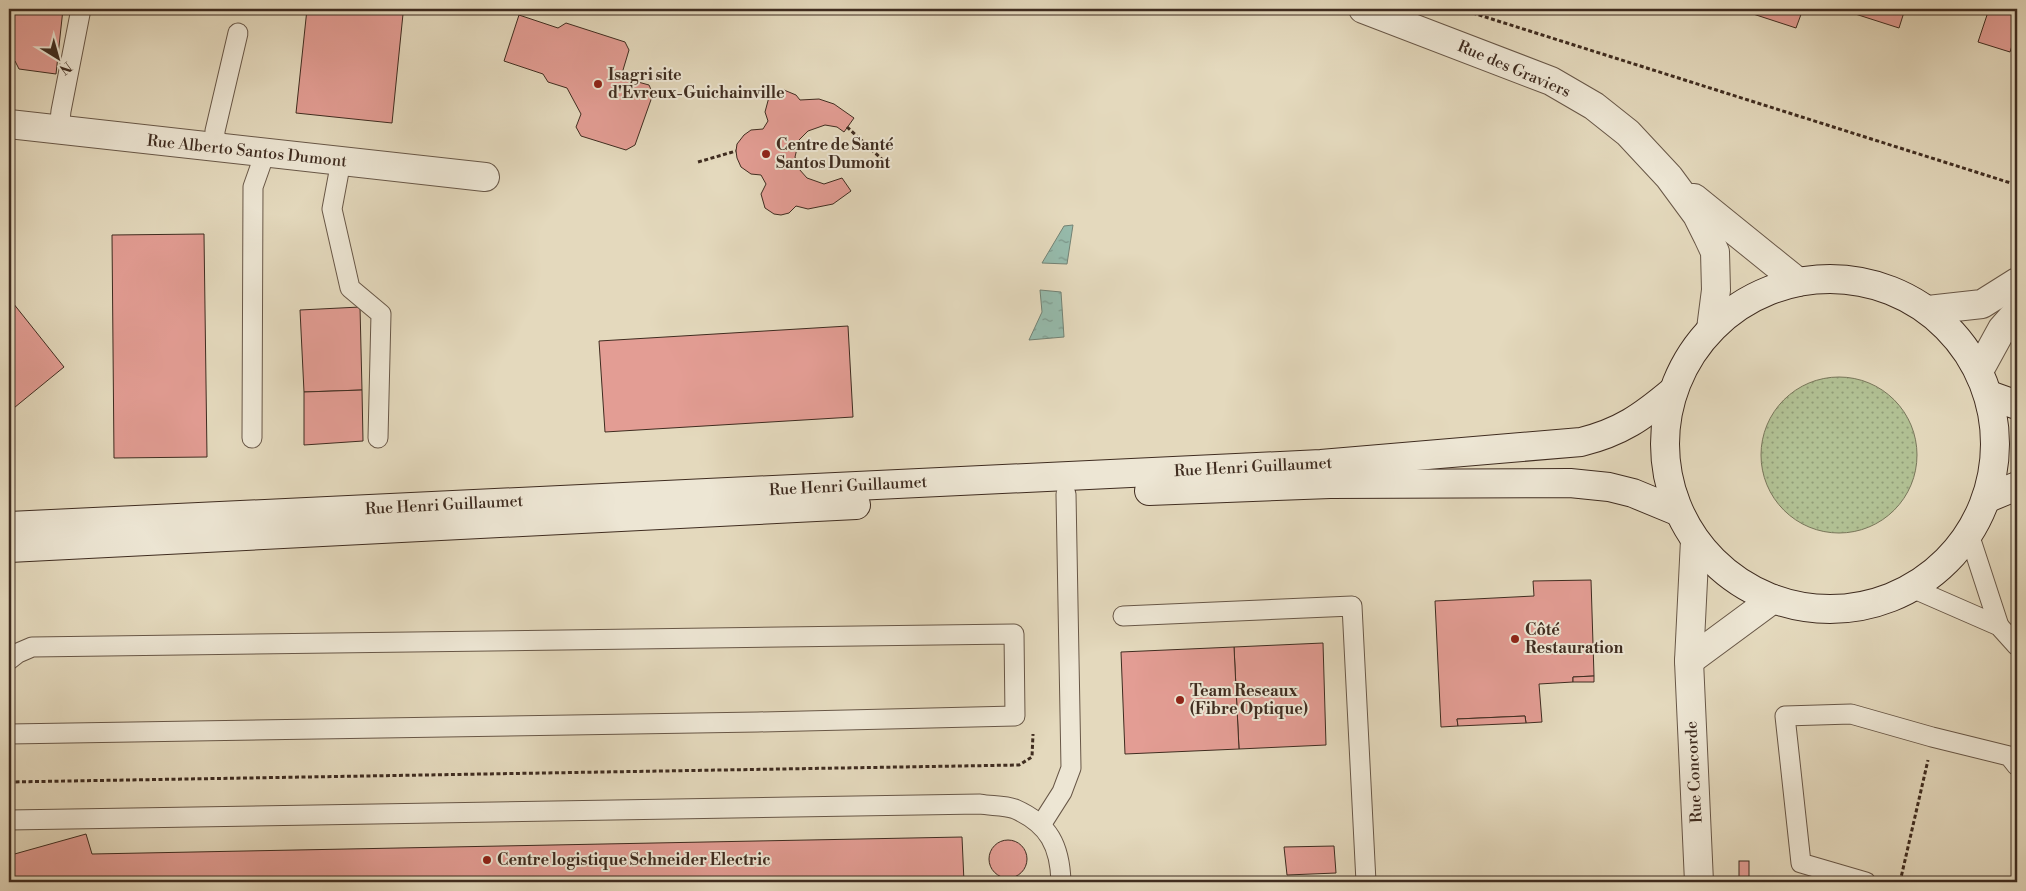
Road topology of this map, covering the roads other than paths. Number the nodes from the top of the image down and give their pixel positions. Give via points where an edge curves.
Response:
1 (81, 9) edge
2 (1363, 9) edge
3 (238, 33) dead end
4 (9, 124) edge
5 (59, 130) junction
6 (215, 147) junction
7 (266, 153) junction
8 (341, 161) junction
9 (485, 177) dead end
10 (1669, 177) junction
11 (1798, 282) junction
12 (2017, 282) edge
13 (1928, 310) junction
14 (2017, 312) edge
15 (1711, 329) junction
16 (1984, 383) junction
17 (1673, 391) junction
18 (2017, 405) edge
19 (252, 438) dead end
20 (378, 438) dead end
21 (2017, 486) edge
22 (1066, 494) junction
23 (1988, 498) junction
24 (1679, 512) junction
25 (9, 526) edge
26 (1969, 534) junction
27 (1695, 540) junction
28 (9, 548) edge
29 (1912, 588) junction
30 (1773, 599) junction
31 (1123, 616) dead end
32 (1999, 626) junction
33 (2017, 646) edge
34 (9, 660) edge
35 (1689, 661) junction
36 (9, 734) edge
37 (2015, 757) edge
38 (9, 820) edge
39 (1041, 825) junction
40 (1061, 882) edge
41 (1366, 882) edge
42 (1699, 882) edge
43 (1866, 882) edge

1 - 5 lane
2 - 10 main road, Rue des Graviers via 1550,81 1594,106 1628,133
3 - 6 lane via 215,131
4 - 5 main road, Rue Alberto Santos Dumont
5 - 6 main road, Rue Alberto Santos Dumont
6 - 7 main road, Rue Alberto Santos Dumont
7 - 8 main road, Rue Alberto Santos Dumont
7 - 19 lane via 253,187
8 - 9 main road, Rue Alberto Santos Dumont
8 - 20 lane via 332,210 350,288 381,314
10 - 11 main road
10 - 15 main road via 1697,216 1715,252 1716,290
11 - 13 main road via 1821,278 1873,284 1902,294
11 - 15 main road via 1775,288 1740,305
12 - 13 main road via 1982,304
13 - 16 main road via 1960,341
14 - 16 main road via 2002,329
15 - 17 main road via 1688,358
16 - 18 main road
16 - 23 main road via 1995,424 1996,455
17 - 24 main road via 1666,421 1665,452 1669,483
17 - 25 main road, Rue Henri Guillaumet via 1623,428 1581,442 1330,463
21 - 23 main road
22 - 24 main road, Rue Henri Guillaumet via 1330,484 1570,483 1633,493
22 - 28 main road, Rue Henri Guillaumet
22 - 39 lane via 1071,768 1062,792
23 - 26 main road
24 - 27 main road
26 - 29 main road via 1934,573
26 - 32 lane
27 - 30 main road via 1716,565 1743,585
27 - 35 main road, Rue Concorde
29 - 30 main road via 1886,600 1829,610
29 - 32 lane
30 - 35 main road
31 - 41 lane via 1352,606
32 - 33 lane
34 - 36 lane via 32,647 1014,634 1015,716
35 - 42 main road, Rue Concorde
37 - 43 lane via 1850,714 1785,716 1801,863
38 - 39 lane via 980,804 1014,808
39 - 40 lane via 1056,844

